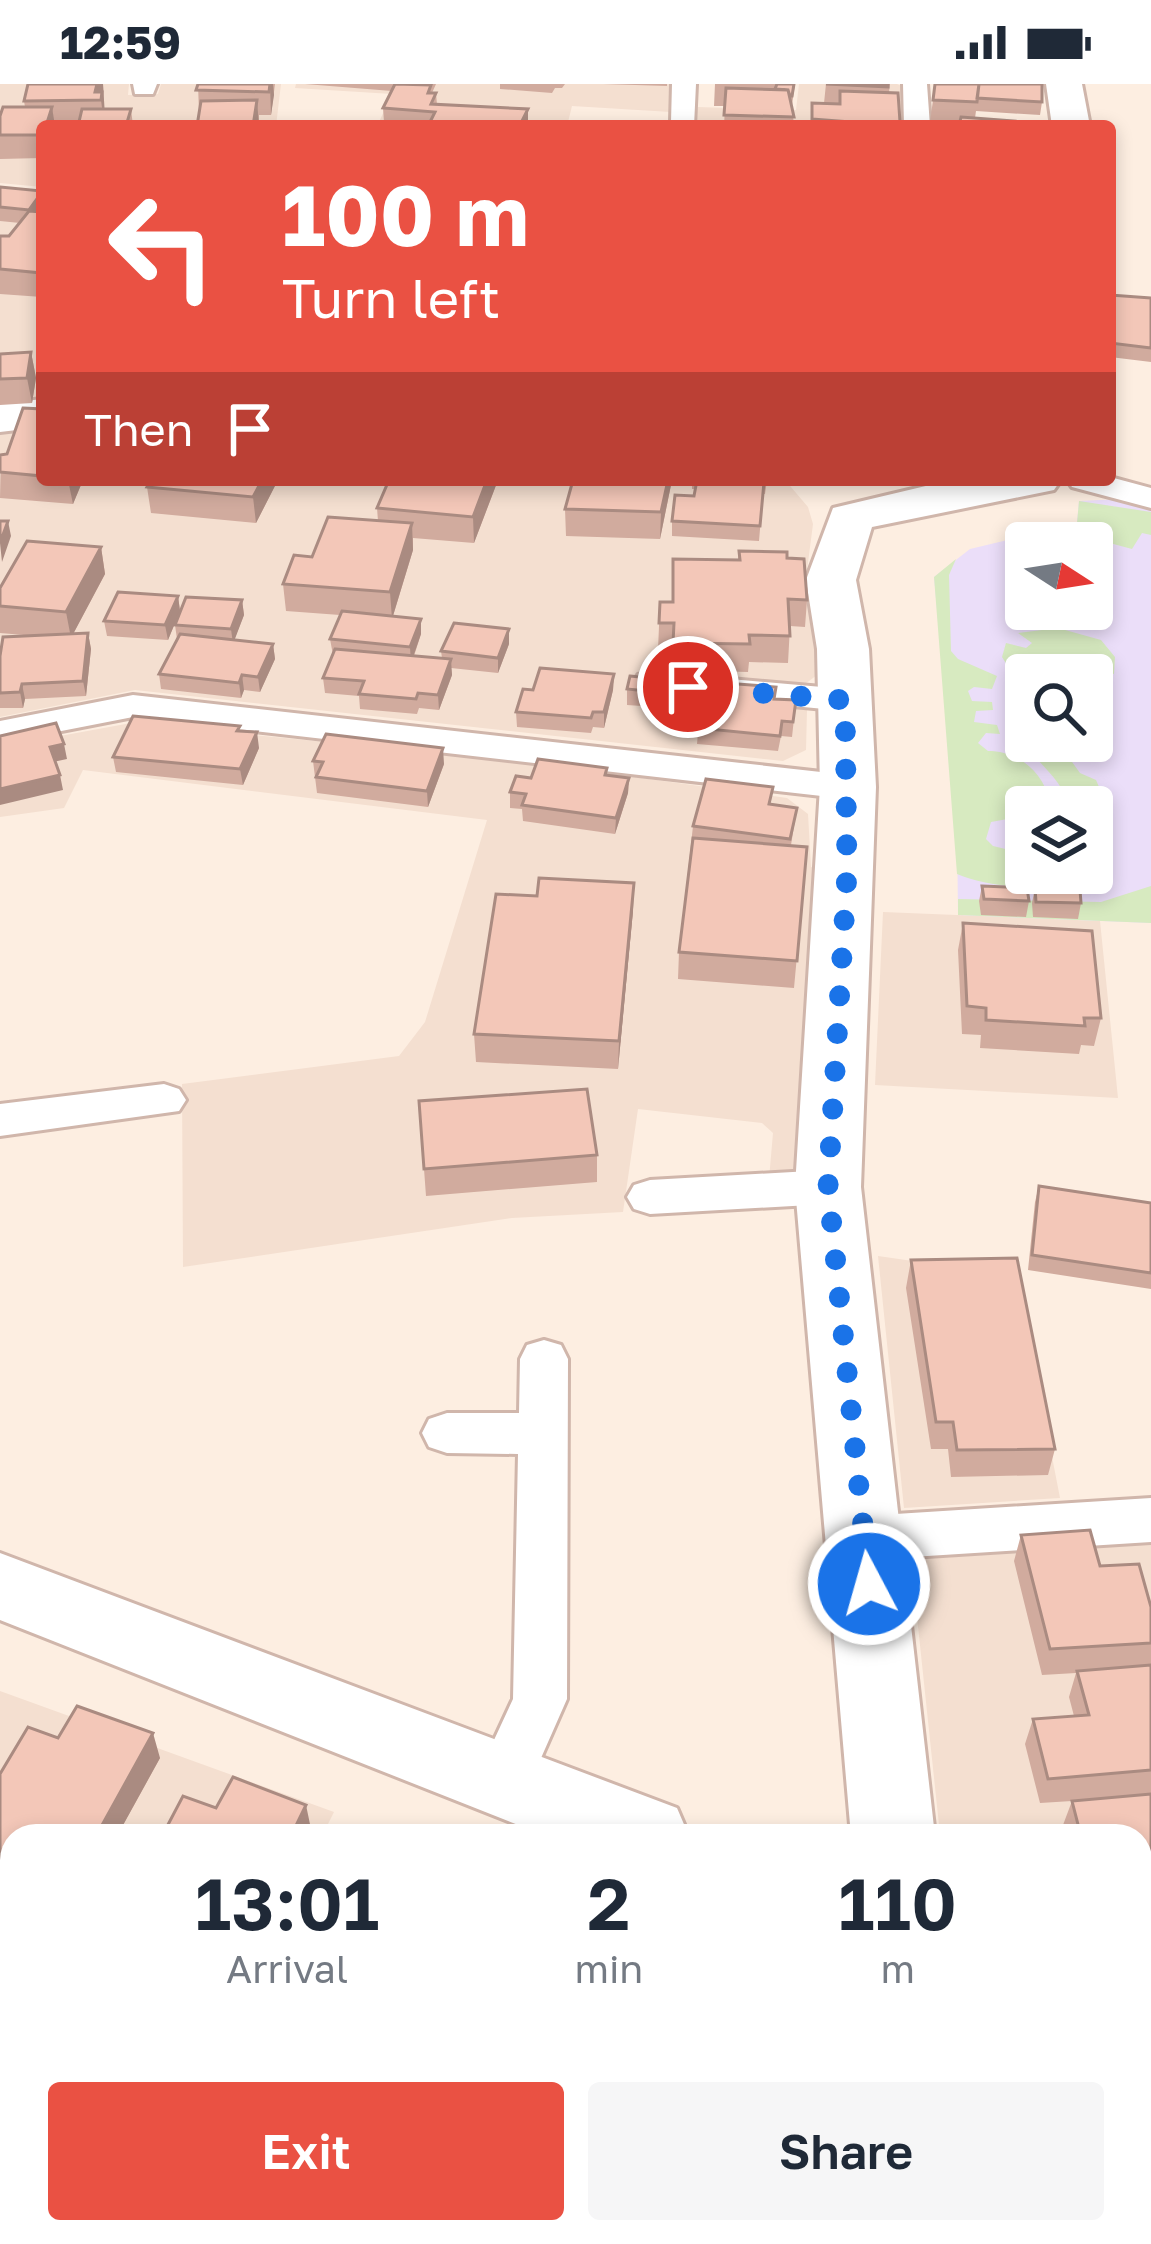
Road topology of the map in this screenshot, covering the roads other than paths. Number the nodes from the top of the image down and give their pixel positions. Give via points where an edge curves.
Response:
1 (684, 84) edge
2 (915, 84) edge
3 (1058, 86) edge
4 (684, 120) edge
5 (917, 120) edge
6 (1069, 120) edge
7 (36, 414) edge
8 (0, 418) edge
9 (1001, 486) edge
10 (1106, 486) edge
11 (1151, 498) edge
12 (651, 682) edge
13 (845, 700) junction
14 (0, 732) edge
15 (848, 787) junction
16 (164, 1100) dead end
17 (0, 1120) edge
18 (828, 1187) junction
19 (650, 1197) dead end
20 (544, 1359) dead end
21 (447, 1433) dead end
22 (544, 1434) junction
23 (1151, 1520) edge
24 (864, 1538) junction
25 (0, 1586) edge
26 (502, 1780) junction
27 (616, 1824) edge
28 (892, 1824) edge

1 - 4 lane
2 - 5 lane
3 - 6 street
7 - 8 street
9 - 13 street via 832,502 831,580
10 - 11 lane
12 - 13 lane
13 - 15 street
14 - 15 lane via 133,706
15 - 18 street
16 - 17 lane
18 - 19 lane
18 - 24 street
20 - 22 lane
21 - 22 lane
22 - 26 lane via 540,1700
23 - 24 lane
24 - 28 street
25 - 26 street
26 - 27 street

